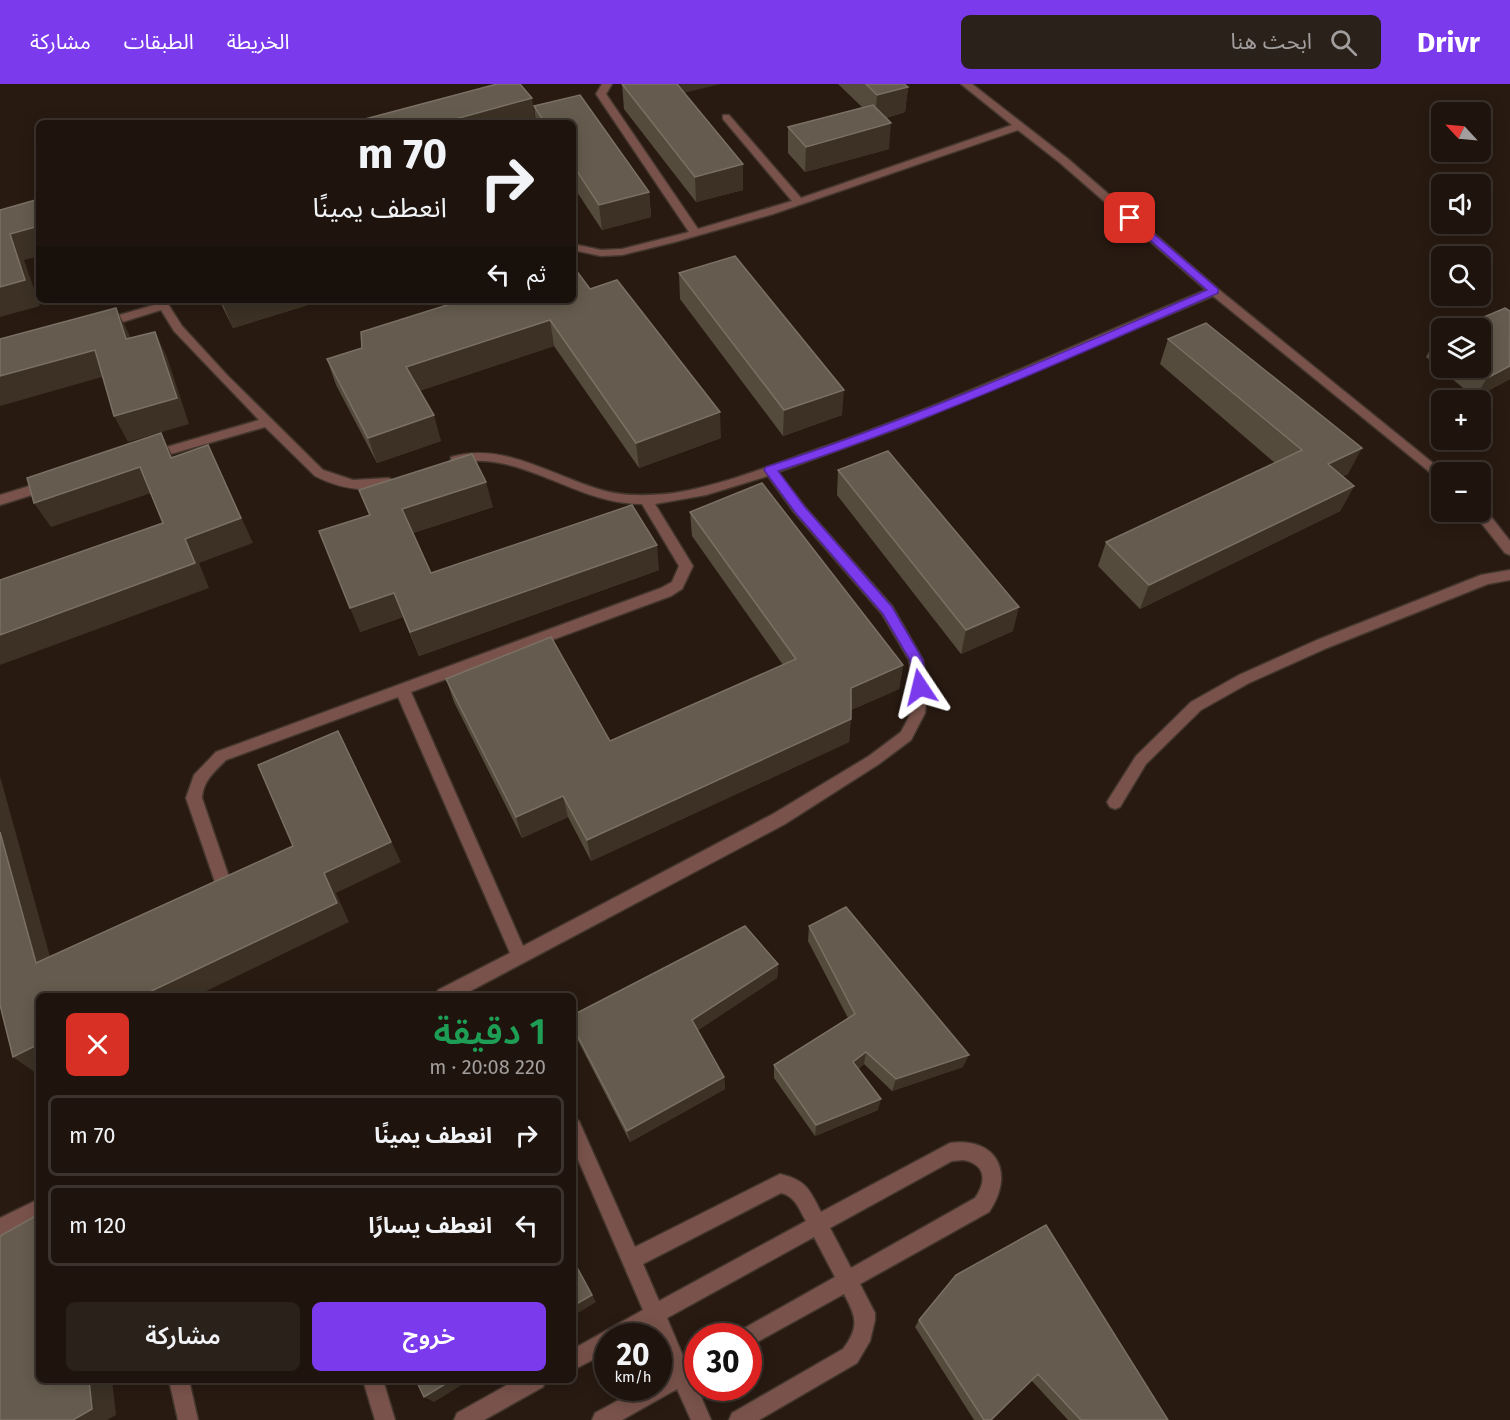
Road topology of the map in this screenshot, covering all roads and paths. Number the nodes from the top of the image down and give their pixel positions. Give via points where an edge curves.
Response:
1 (607, 84) edge
2 (966, 84) edge
3 (726, 117) dead end
4 (1019, 126) junction
5 (799, 202) junction
6 (695, 233) junction
7 (576, 248) edge
8 (1214, 291) junction
9 (162, 303) edge
10 (94, 327) edge
11 (268, 422) junction
12 (134, 461) edge
13 (447, 463) edge
14 (1431, 469) edge
15 (770, 470) junction
16 (403, 478) edge
17 (67, 480) edge
18 (0, 500) edge
19 (646, 500) junction
20 (1488, 522) edge
21 (1510, 550) edge
22 (1510, 575) edge
23 (402, 689) junction
24 (1115, 802) dead end
25 (221, 877) edge
26 (519, 955) junction
27 (449, 993) edge
28 (576, 1134) edge
29 (36, 1210) edge
30 (817, 1225) junction
31 (0, 1228) edge
32 (630, 1260) junction
33 (848, 1281) junction
34 (654, 1315) junction
35 (639, 1323) edge
36 (762, 1330) edge
37 (594, 1349) edge
38 (576, 1358) edge
39 (684, 1363) edge
40 (684, 1374) edge
41 (180, 1383) edge
42 (374, 1383) edge
43 (531, 1383) edge
44 (696, 1401) edge
45 (188, 1420) edge
46 (386, 1420) edge
47 (464, 1420) edge
48 (602, 1420) edge
49 (701, 1420) edge
50 (739, 1420) edge

1 - 6 street via 601,94 614,117
2 - 4 street
3 - 5 street
4 - 5 street
4 - 8 street
5 - 6 street
6 - 7 street via 622,252
8 - 14 street
8 - 15 street via 854,442
9 - 10 street
9 - 11 street via 190,343
11 - 12 street
11 - 16 street via 319,473 338,483 372,487
13 - 19 street via 496,458 596,493
15 - 19 street via 677,497
15 - 26 street via 887,610 916,660 918,713 906,736 779,819
17 - 18 street
19 - 23 street via 687,566 677,585
20 - 21 street
22 - 24 street via 1486,579 1322,644 1205,701 1141,760
23 - 25 street via 221,756 206,770 194,786 194,798
23 - 26 street
26 - 27 street
28 - 32 street
29 - 31 street
30 - 32 street via 802,1195 792,1185 780,1183
30 - 33 street
30 - 33 street via 950,1152 963,1149 978,1153 989,1164 995,1179 992,1194 982,1205
30 - 34 street
32 - 34 street
33 - 36 street
33 - 50 street via 865,1313 861,1344 850,1356
34 - 35 street
34 - 39 street
37 - 38 street
40 - 48 street
41 - 45 street
42 - 46 street
43 - 47 street
44 - 49 street

